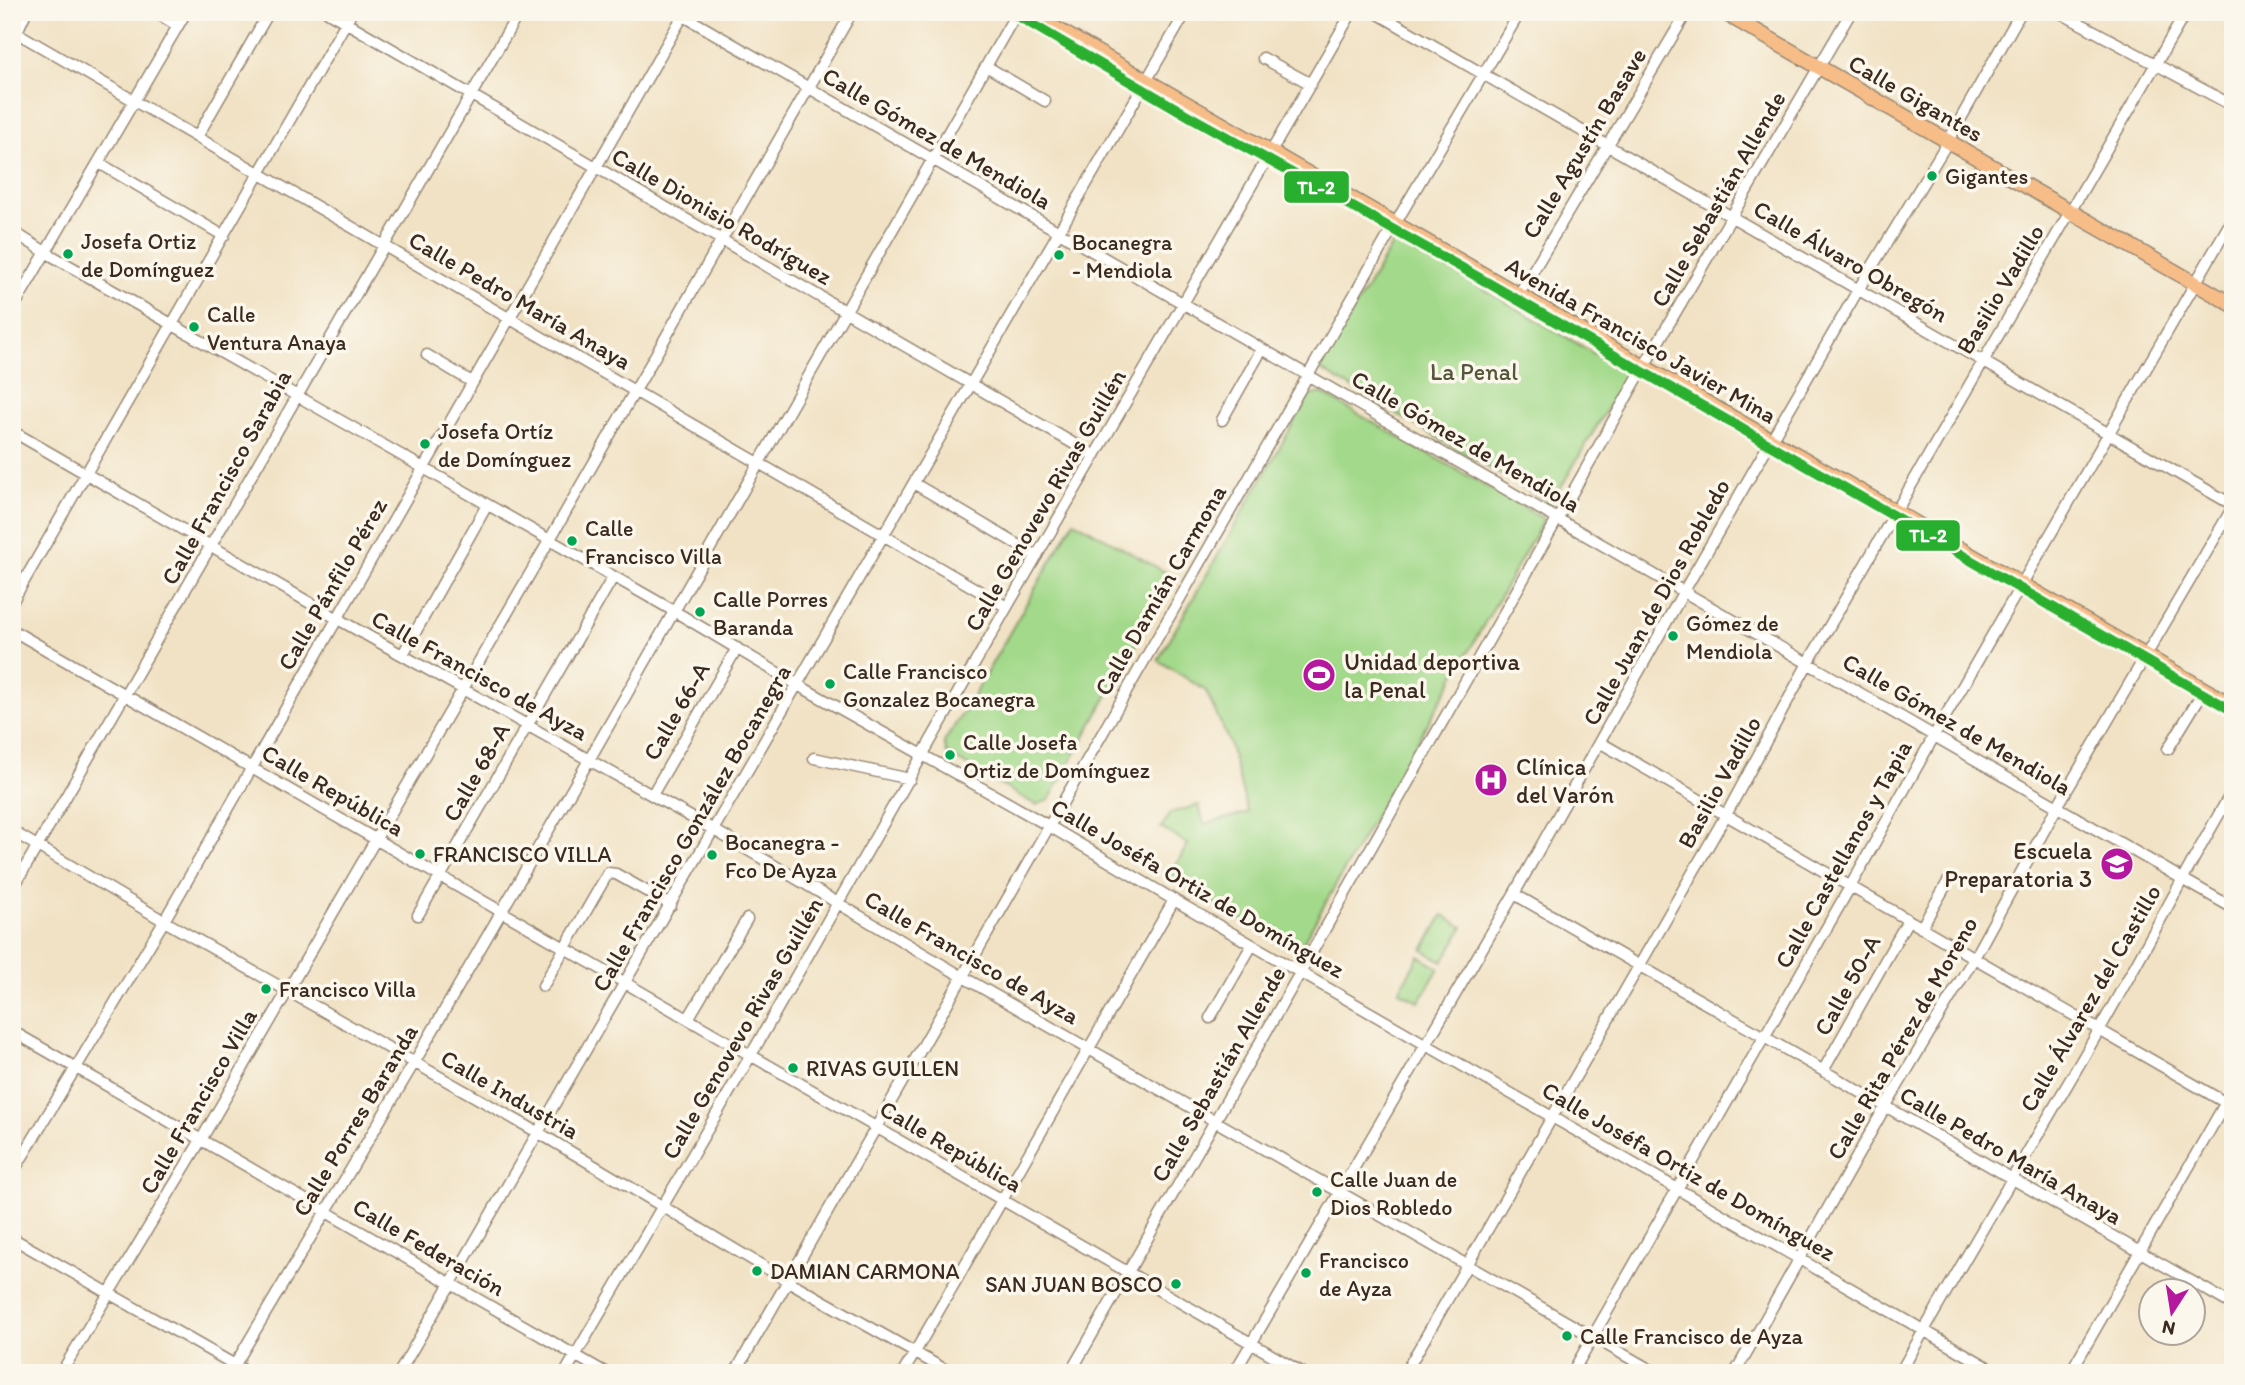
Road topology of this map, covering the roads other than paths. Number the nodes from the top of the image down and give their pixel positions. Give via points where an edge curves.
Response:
1 (26, 12) edge
2 (155, 12) edge
3 (186, 12) edge
4 (269, 12) edge
5 (328, 12) edge
6 (352, 12) edge
7 (519, 12) edge
8 (852, 12) edge
9 (1017, 12) edge
10 (1027, 12) edge
11 (1186, 12) edge
12 (1352, 12) edge
13 (1375, 12) edge
14 (1520, 12) edge
15 (1687, 12) edge
16 (1723, 12) edge
17 (1851, 12) edge
18 (2021, 12) edge
19 (2059, 12) edge
20 (2186, 12) edge
21 (682, 13) edge
22 (346, 23) junction
23 (178, 26) junction
24 (14, 35) edge
25 (1263, 58) dead end
26 (2156, 64) junction
27 (986, 66) junction
28 (1819, 68) junction
29 (1484, 75) junction
30 (1147, 81) junction
31 (1311, 84) junction
32 (808, 88) junction
33 (471, 95) junction
34 (135, 101) junction
35 (1045, 101) dead end
36 (2233, 106) edge
37 (197, 137) junction
38 (1947, 143) junction
39 (1607, 145) junction
40 (1271, 153) junction
41 (933, 160) junction
42 (99, 163) junction
43 (596, 167) junction
44 (260, 173) junction
45 (2070, 213) junction
46 (1731, 217) junction
47 (2233, 218) edge
48 (1395, 224) junction
49 (12, 231) edge
50 (1060, 233) junction
51 (223, 236) junction
52 (721, 240) junction
53 (383, 245) junction
54 (47, 253) junction
55 (2195, 284) junction
56 (1858, 290) junction
57 (1518, 296) junction
58 (1184, 304) junction
59 (2233, 306) edge
60 (12, 310) edge
61 (845, 311) junction
62 (509, 318) junction
63 (172, 325) junction
64 (1262, 349) junction
65 (427, 355) dead end
66 (1982, 361) junction
67 (1643, 368) junction
68 (1309, 376) junction
69 (472, 382) junction
70 (972, 385) junction
71 (635, 391) junction
72 (296, 396) junction
73 (1222, 420) dead end
74 (12, 431) edge
75 (2109, 434) junction
76 (1770, 441) junction
77 (1095, 456) junction
78 (759, 463) junction
79 (422, 468) junction
80 (86, 474) junction
81 (915, 484) junction
82 (487, 505) junction
83 (2233, 506) edge
84 (1895, 513) junction
85 (1558, 518) junction
86 (885, 536) junction
87 (550, 541) junction
88 (212, 546) junction
89 (1037, 556) junction
90 (613, 577) junction
91 (2021, 585) junction
92 (1684, 591) junction
93 (12, 602) edge
94 (1007, 607) junction
95 (674, 611) junction
96 (336, 618) junction
97 (12, 630) edge
98 (737, 648) junction
99 (403, 654) junction
100 (2145, 656) junction
101 (1808, 663) junction
102 (798, 685) junction
103 (464, 688) junction
104 (2204, 690) junction
105 (126, 695) junction
106 (2233, 706) edge
107 (528, 725) junction
108 (1934, 736) junction
109 (1601, 743) junction
110 (2168, 749) dead end
111 (924, 755) junction
112 (814, 758) dead end
113 (589, 760) junction
114 (252, 768) junction
115 (910, 779) junction
116 (2233, 790) edge
117 (652, 795) junction
118 (2057, 807) junction
119 (1726, 815) junction
120 (1049, 826) junction
121 (714, 830) junction
122 (12, 831) edge
123 (375, 839) junction
124 (38, 846) junction
125 (440, 876) junction
126 (2182, 878) junction
127 (1950, 880) dead end
128 (1850, 887) junction
129 (12, 890) edge
130 (1514, 894) junction
131 (1174, 900) junction
132 (838, 904) junction
133 (671, 905) junction
134 (2233, 908) edge
135 (502, 911) junction
136 (418, 915) dead end
137 (747, 919) dead end
138 (164, 920) junction
139 (1908, 920) junction
140 (1921, 928) junction
141 (1252, 945) junction
142 (565, 948) junction
143 (1974, 958) junction
144 (1639, 966) junction
145 (1300, 973) junction
146 (963, 976) junction
147 (626, 983) junction
148 (543, 985) dead end
149 (287, 991) junction
150 (1210, 1018) dead end
151 (688, 1019) junction
152 (2099, 1030) junction
153 (12, 1031) edge
154 (1764, 1037) junction
155 (1427, 1045) junction
156 (1088, 1048) junction
157 (751, 1055) junction
158 (414, 1063) junction
159 (76, 1068) junction
160 (1823, 1071) junction
161 (2233, 1090) edge
162 (2229, 1105) edge
163 (1885, 1107) junction
164 (1552, 1117) junction
165 (1215, 1120) junction
166 (877, 1128) junction
167 (539, 1133) junction
168 (201, 1140) junction
169 (12, 1174) edge
170 (2010, 1178) junction
171 (1677, 1189) junction
172 (1341, 1191) junction
173 (1001, 1199) junction
174 (663, 1206) junction
175 (325, 1212) junction
176 (12, 1238) edge
177 (2139, 1252) junction
178 (1798, 1258) junction
179 (1468, 1264) junction
180 (1128, 1272) junction
181 (788, 1281) junction
182 (452, 1283) junction
183 (108, 1293) junction
184 (2233, 1306) edge
185 (1923, 1330) junction
186 (1593, 1336) junction
187 (1251, 1343) junction
188 (915, 1352) junction
189 (575, 1355) junction
190 (232, 1369) edge
191 (61, 1373) edge
192 (249, 1373) edge
193 (398, 1373) edge
194 (565, 1373) edge
195 (606, 1373) edge
196 (735, 1373) edge
197 (903, 1373) edge
198 (951, 1373) edge
199 (1070, 1373) edge
200 (1234, 1373) edge
201 (1303, 1373) edge
202 (1405, 1373) edge
203 (1572, 1373) edge
204 (1656, 1373) edge
205 (1735, 1373) edge
206 (1899, 1373) edge
207 (1998, 1373) edge
208 (2070, 1373) edge

1 - 24 street
2 - 23 street
3 - 23 street
4 - 37 street
5 - 22 street, Calle Dionisio Rodríguez
6 - 22 street
7 - 33 street, Calle Francisco Sarabia
8 - 32 street, Calle Francisco Villa
9 - 27 street, Calle Porres Baranda
10 - 30 main road, Avenida Francisco Javier Mina
11 - 30 street, Calle Francisco González Bocanegra
12 - 31 street, Calle Genovevo Rivas Guillén
13 - 29 street, Calle Álvaro Obregón
14 - 29 street, Calle Damián Carmona
15 - 39 street, Calle Agustín Basave
16 - 28 main road, Calle Gigantes
17 - 28 street, Calle Sebastián Allende
18 - 38 street, Calle Juan de Dios Robledo
19 - 26 street
20 - 26 street, Basilio Vadillo
21 - 32 street, Calle Gómez de Mendiola
21 - 43 street, Calle Pánfilo Pérez
22 - 33 street, Calle Dionisio Rodríguez
22 - 44 street
23 - 34 street
24 - 34 street, Calle Pedro María Anaya
25 - 31 street
26 - 36 street
26 - 45 street, Basilio Vadillo
27 - 35 street
27 - 41 street, Calle Porres Baranda
28 - 38 main road, Calle Gigantes
28 - 46 street, Calle Sebastián Allende
29 - 39 street, Calle Álvaro Obregón
29 - 48 street, Calle Damián Carmona
30 - 40 main road, Avenida Francisco Javier Mina
30 - 50 street, Calle Francisco González Bocanegra
31 - 40 street, Calle Genovevo Rivas Guillén
32 - 41 street, Calle Gómez de Mendiola
32 - 52 street, Calle Francisco Villa
33 - 43 street, Calle Dionisio Rodríguez
33 - 53 street, Calle Francisco Sarabia
34 - 37 street, Calle Pedro María Anaya
34 - 42 street
37 - 44 street, Calle Pedro María Anaya
38 - 45 main road, Calle Gigantes
38 - 56 street, Calle Juan de Dios Robledo
39 - 46 street, Calle Álvaro Obregón
39 - 57 street, Calle Agustín Basave
40 - 48 main road, Avenida Francisco Javier Mina
40 - 58 street, Calle Genovevo Rivas Guillén
41 - 50 street, Calle Gómez de Mendiola
41 - 61 street, Calle Porres Baranda
42 - 51 street
42 - 54 street
43 - 52 street, Calle Dionisio Rodríguez
43 - 62 street, Calle Pánfilo Pérez
44 - 51 street
44 - 53 street, Calle Pedro María Anaya
45 - 55 main road, Calle Gigantes
45 - 66 street, Basilio Vadillo
46 - 56 street, Calle Álvaro Obregón
46 - 67 street, Calle Sebastián Allende
47 - 55 street, Calle Castellanos y Tapia
48 - 57 main road, Avenida Francisco Javier Mina
48 - 68 street, Calle Damián Carmona
49 - 54 street, Calle Joséfa Ortiz de Domínguez
50 - 58 street, Calle Gómez de Mendiola
50 - 70 street, Calle Francisco González Bocanegra
51 - 63 street
52 - 61 street, Calle Dionisio Rodríguez
52 - 71 street, Calle Francisco Villa
53 - 62 street, Calle Pedro María Anaya
53 - 72 street, Calle Francisco Sarabia
54 - 60 street
54 - 63 street, Calle Joséfa Ortiz de Domínguez
55 - 59 main road, Calle Gigantes
55 - 75 street, Calle Castellanos y Tapia
56 - 66 street, Calle Álvaro Obregón
56 - 76 street, Calle Juan de Dios Robledo
57 - 67 main road, Avenida Francisco Javier Mina
58 - 64 street, Calle Gómez de Mendiola
58 - 77 street, Calle Genovevo Rivas Guillén
61 - 70 street, Calle Dionisio Rodríguez
61 - 78 street, Calle Porres Baranda
62 - 69 street, Calle Pánfilo Pérez
62 - 71 street, Calle Pedro María Anaya
63 - 72 street, Calle Joséfa Ortiz de Domínguez
63 - 80 street
64 - 68 street, Calle Gómez de Mendiola
64 - 73 street
65 - 69 street
66 - 75 street, Calle Álvaro Obregón
66 - 84 street, Basilio Vadillo
67 - 76 main road, Avenida Francisco Javier Mina
67 - 85 street, Calle Sebastián Allende
68 - 85 street, Calle Gómez de Mendiola
68 - 120 street, Calle Damián Carmona
69 - 79 street, Calle Pánfilo Pérez
70 - 77 street, Calle Dionisio Rodríguez
70 - 81 street, Calle Francisco González Bocanegra
71 - 78 street, Calle Pedro María Anaya
71 - 87 street, Calle Francisco Villa
72 - 79 street, Calle Joséfa Ortiz de Domínguez
72 - 88 street, Calle Francisco Sarabia
74 - 80 street, Calle Francisco de Ayza
75 - 83 street, Calle Álvaro Obregón
75 - 91 street, Calle Castellanos y Tapia
76 - 84 main road, Avenida Francisco Javier Mina
76 - 92 street, Calle Juan de Dios Robledo
77 - 89 street, Calle Genovevo Rivas Guillén
78 - 86 street, Calle Pedro María Anaya
78 - 95 street, Calle Porres Baranda
79 - 82 street, Calle Joséfa Ortiz de Domínguez
79 - 96 street, Calle Pánfilo Pérez
80 - 88 street, Calle Francisco de Ayza
80 - 93 street
81 - 86 street, Calle Francisco González Bocanegra
81 - 89 street
82 - 87 street, Calle Joséfa Ortiz de Domínguez
82 - 99 street
83 - 100 street, Calle Rita Pérez de Moreno
84 - 91 main road, Avenida Francisco Javier Mina
84 - 101 street, Basilio Vadillo
85 - 92 street, Calle Gómez de Mendiola
85 - 145 street, Calle Sebastián Allende
86 - 94 street, Calle Pedro María Anaya
86 - 102 street, Calle Francisco González Bocanegra
87 - 90 street, Calle Joséfa Ortiz de Domínguez
87 - 103 street, Calle Francisco Villa
88 - 96 street, Calle Francisco de Ayza
88 - 105 street, Calle Francisco Sarabia
89 - 94 street, Calle Genovevo Rivas Guillén
90 - 95 street, Calle Joséfa Ortiz de Domínguez
90 - 107 street, Calle 68-A
91 - 100 main road, Avenida Francisco Javier Mina
91 - 108 street, Calle Castellanos y Tapia
92 - 101 street, Calle Gómez de Mendiola
92 - 109 street, Calle Juan de Dios Robledo
94 - 111 street, Calle Genovevo Rivas Guillén
95 - 98 street, Calle Joséfa Ortiz de Domínguez
95 - 113 street, Calle Porres Baranda
96 - 99 street, Calle Francisco de Ayza
96 - 114 street, Calle Pánfilo Pérez
97 - 105 street, Calle República
98 - 102 street, Calle Joséfa Ortiz de Domínguez
98 - 117 street, Calle 66-A
99 - 103 street, Calle Francisco de Ayza
100 - 104 main road, Avenida Francisco Javier Mina
100 - 118 street, Calle Rita Pérez de Moreno
101 - 108 street, Calle Gómez de Mendiola
101 - 119 street, Basilio Vadillo
102 - 111 street, Calle Joséfa Ortiz de Domínguez
102 - 121 street, Calle Francisco González Bocanegra
103 - 107 street, Calle Francisco de Ayza
103 - 123 street, Calle Francisco Villa
104 - 106 main road, Avenida Francisco Javier Mina
104 - 110 street
105 - 114 street, Calle República
105 - 124 street, Calle Francisco Sarabia
107 - 113 street, Calle Francisco de Ayza
107 - 125 street, Calle 68-A
108 - 118 street, Calle Gómez de Mendiola
108 - 128 street, Calle Castellanos y Tapia
109 - 119 street
109 - 130 street, Calle Juan de Dios Robledo
111 - 115 street, Calle Genovevo Rivas Guillén
111 - 120 street, Calle Joséfa Ortiz de Domínguez
112 - 115 street
113 - 117 street, Calle Francisco de Ayza
113 - 135 street, Calle Porres Baranda
114 - 123 street, Calle República
114 - 138 street, Calle Pánfilo Pérez
115 - 132 street, Calle Genovevo Rivas Guillén
116 - 126 street, Calle Álvarez del Castillo
117 - 121 street, Calle Francisco de Ayza
118 - 126 street, Calle Gómez de Mendiola
118 - 143 street, Calle Rita Pérez de Moreno
119 - 128 street
119 - 144 street, Basilio Vadillo
120 - 131 street, Calle Joséfa Ortiz de Domínguez
120 - 146 street, Calle Damián Carmona
121 - 132 street, Calle Francisco de Ayza
121 - 133 street, Calle Francisco González Bocanegra
122 - 124 street, Calle Industria
123 - 125 street, Calle República
123 - 149 street, Calle Francisco Villa
124 - 129 street, Calle Francisco Sarabia
124 - 138 street, Calle Industria
125 - 135 street, Calle República
125 - 136 street, Calle 68-A
126 - 134 street, Calle Gómez de Mendiola
126 - 152 street, Calle Álvarez del Castillo
127 - 140 street
128 - 139 street
128 - 154 street, Calle Castellanos y Tapia
130 - 144 street, Calle Pedro María Anaya
130 - 155 street, Calle Juan de Dios Robledo
131 - 141 street, Calle Joséfa Ortiz de Domínguez
131 - 156 street
132 - 146 street, Calle Francisco de Ayza
132 - 157 street, Calle Genovevo Rivas Guillén
133 - 142 street via 610,873
133 - 147 street, Calle Francisco González Bocanegra
135 - 142 street, Calle República
135 - 158 street, Calle Porres Baranda
137 - 151 street
138 - 149 street, Calle Industria
138 - 159 street, Calle Pánfilo Pérez
139 - 140 street
139 - 160 street, Calle 50-A
140 - 143 street
141 - 145 street, Calle Joséfa Ortiz de Domínguez
141 - 150 street
142 - 147 street, Calle República
142 - 148 street
143 - 152 street
143 - 163 street, Calle Rita Pérez de Moreno
144 - 154 street, Calle Pedro María Anaya
144 - 164 street, Basilio Vadillo
145 - 155 street, Calle Joséfa Ortiz de Domínguez
145 - 165 street, Calle Sebastián Allende
146 - 156 street, Calle Francisco de Ayza
146 - 166 street, Calle Damián Carmona
147 - 151 street, Calle República
147 - 167 street, Calle Francisco González Bocanegra
149 - 158 street, Calle Industria
149 - 168 street, Calle Francisco Villa
151 - 157 street, Calle República
152 - 162 street
152 - 170 street, Calle Álvarez del Castillo
153 - 159 street, Calle Federación
154 - 160 street, Calle Pedro María Anaya
154 - 171 street, Calle Castellanos y Tapia
155 - 164 street, Calle Joséfa Ortiz de Domínguez
155 - 172 street, Calle Juan de Dios Robledo
156 - 165 street, Calle Francisco de Ayza
156 - 173 street
157 - 166 street, Calle República
157 - 174 street, Calle Genovevo Rivas Guillén
158 - 167 street, Calle Industria
158 - 175 street, Calle Porres Baranda
159 - 168 street, Calle Federación
159 - 169 street, Calle Pánfilo Pérez
160 - 163 street, Calle Pedro María Anaya
161 - 162 street
162 - 177 street
163 - 170 street, Calle Pedro María Anaya
163 - 178 street, Calle Rita Pérez de Moreno
164 - 171 street, Calle Joséfa Ortiz de Domínguez
164 - 179 street, Basilio Vadillo
165 - 172 street, Calle Francisco de Ayza
165 - 180 street, Calle Sebastián Allende
166 - 173 street, Calle República
166 - 181 street, Calle Damián Carmona
167 - 174 street, Calle Industria
167 - 182 street, Calle Francisco González Bocanegra
168 - 175 street, Calle Federación
168 - 183 street, Calle Francisco Villa
170 - 177 street, Calle Pedro María Anaya
170 - 185 street, Calle Álvarez del Castillo
171 - 178 street, Calle Joséfa Ortiz de Domínguez
171 - 186 street, Calle Castellanos y Tapia
172 - 179 street, Calle Francisco de Ayza
172 - 187 street, Calle Juan de Dios Robledo
173 - 180 street, Calle República
173 - 188 street
174 - 181 street, Calle Industria
174 - 189 street, Calle Genovevo Rivas Guillén
175 - 182 street, Calle Federación
175 - 190 street, Calle Porres Baranda
176 - 183 street
177 - 184 street, Calle Pedro María Anaya
177 - 208 street
178 - 185 street, Calle Joséfa Ortiz de Domínguez
178 - 205 street, Calle Rita Pérez de Moreno
179 - 186 street, Calle Francisco de Ayza
179 - 202 street, Basilio Vadillo
180 - 187 street, Calle República
180 - 199 street, Calle Sebastián Allende
181 - 188 street, Calle Industria
181 - 196 street, Calle Damián Carmona
182 - 189 street, Calle Federación
182 - 193 street, Calle Francisco González Bocanegra
183 - 190 street
183 - 191 street, Calle Francisco Villa
185 - 206 street, Calle Álvarez del Castillo
185 - 207 street, Calle Joséfa Ortiz de Domínguez
186 - 203 street, Calle Castellanos y Tapia
186 - 204 street, Calle Francisco de Ayza
187 - 200 street, Calle Juan de Dios Robledo
187 - 201 street, Calle República
188 - 197 street
188 - 198 street, Calle Industria
189 - 194 street, Calle Genovevo Rivas Guillén
189 - 195 street, Calle Federación
190 - 192 street

